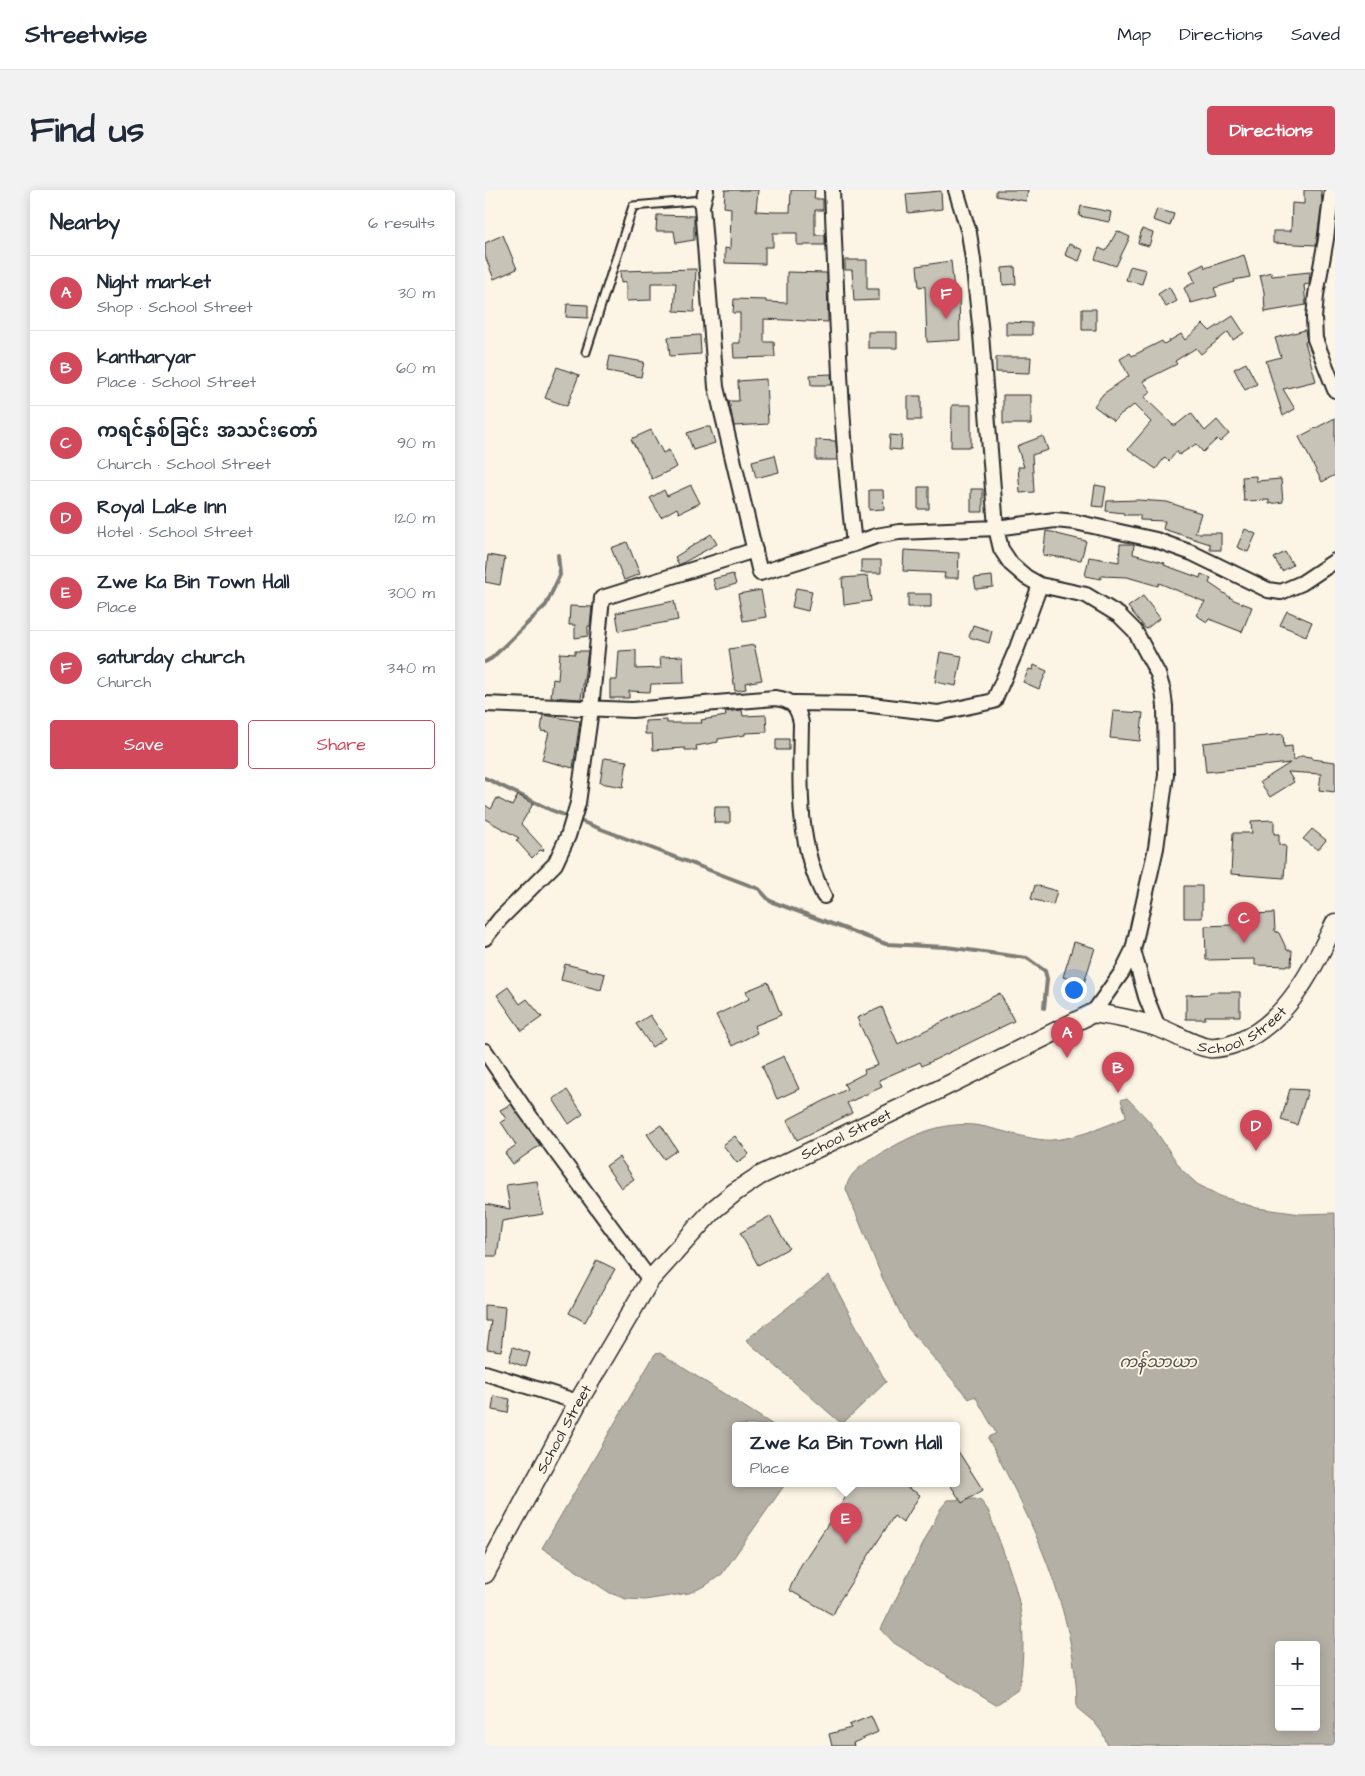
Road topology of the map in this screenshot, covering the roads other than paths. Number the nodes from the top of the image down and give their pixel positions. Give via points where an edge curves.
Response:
1 (833, 190) edge
2 (956, 190) edge
3 (1332, 190) edge
4 (705, 195) edge
5 (586, 352) dead end
6 (1335, 390) edge
7 (995, 528) junction
8 (854, 544) junction
9 (755, 550) junction
10 (1335, 561) edge
11 (1040, 585) junction
12 (794, 703) junction
13 (485, 704) edge
14 (591, 709) junction
15 (824, 896) dead end
16 (1335, 923) edge
17 (485, 938) edge
18 (1133, 950) junction
19 (1086, 1016) junction
20 (1158, 1027) junction
21 (485, 1051) edge
22 (650, 1280) junction
23 (485, 1374) edge
24 (578, 1402) junction
25 (485, 1574) edge

1 - 8 street via 839,377
2 - 7 street via 969,234 974,270
3 - 6 street via 1314,318 1315,339
4 - 5 lane via 633,206
4 - 9 street via 702,206 716,387
7 - 8 street via 899,532
7 - 10 street via 1055,520 1156,540 1192,553 1268,590 1281,592
7 - 11 street via 1001,549 1011,564
8 - 9 street via 760,573
9 - 14 street via 602,598
11 - 12 street via 994,701 938,713 863,704
11 - 18 street via 1086,595 1119,615 1135,631 1158,674 1163,691 1166,732 1163,801
12 - 14 street via 775,698 632,710
12 - 15 street via 801,723 800,798 807,854
13 - 14 street
14 - 17 street via 579,803 568,836 555,864
16 - 20 street, School Street via 1299,990 1270,1022 1248,1038 1222,1048 1210,1048
18 - 19 street via 1122,972
18 - 20 street via 1145,997
19 - 20 street, School Street via 1123,1018
19 - 22 street, School Street via 759,1176 713,1210
21 - 22 street
22 - 24 street, School Street
23 - 24 street
24 - 25 street, School Street

